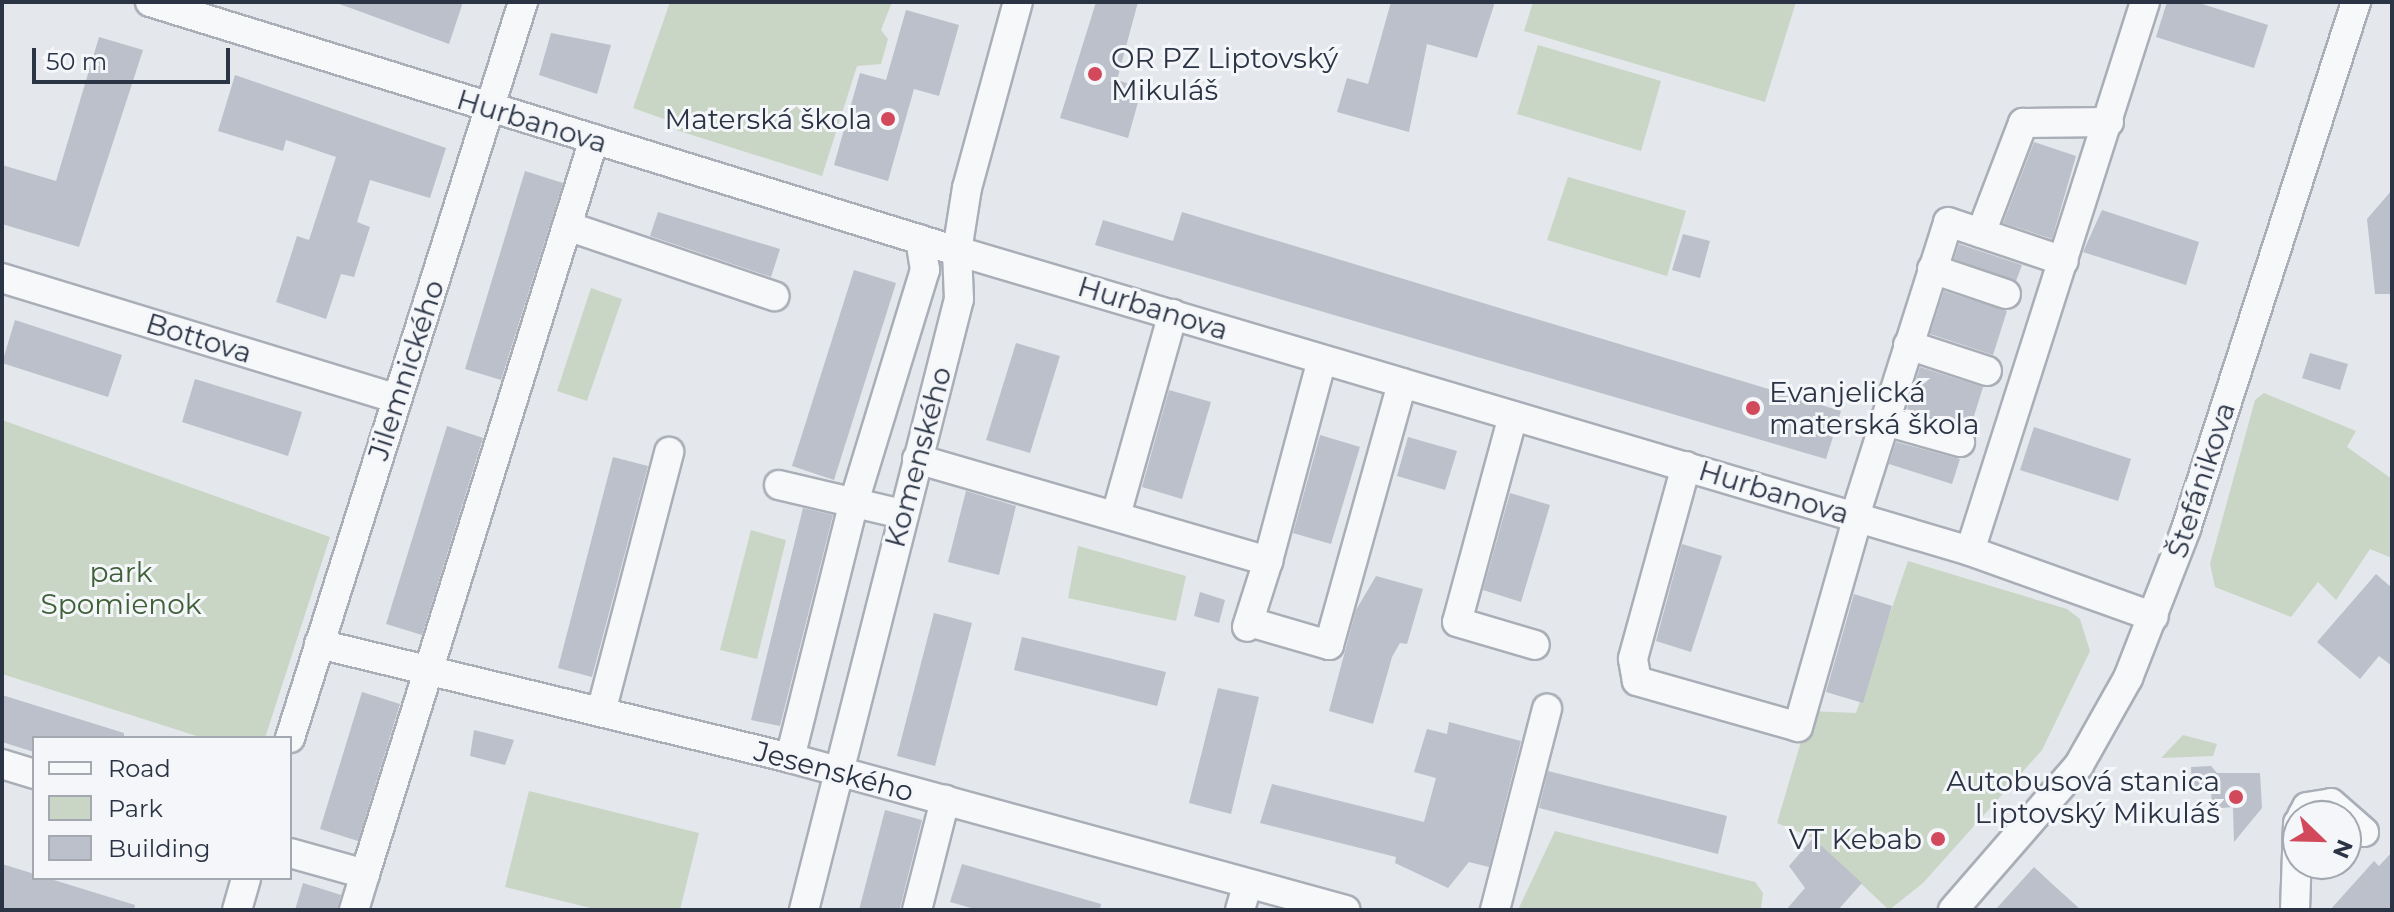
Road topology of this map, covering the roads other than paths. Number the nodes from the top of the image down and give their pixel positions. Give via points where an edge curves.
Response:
1 (150, 2) edge
2 (523, 2) edge
3 (1018, 2) edge
4 (2145, 2) edge
5 (2356, 2) edge
6 (489, 109) junction
7 (2109, 122) junction
8 (594, 139) junction
9 (567, 226) junction
10 (1981, 233) junction
11 (920, 239) junction
12 (957, 251) junction
13 (2064, 261) junction
14 (1932, 269) junction
15 (2, 278) edge
16 (2006, 294) dead end
17 (774, 296) dead end
18 (1173, 314) junction
19 (1908, 345) junction
20 (1322, 360) junction
21 (1987, 371) dead end
22 (1402, 383) junction
23 (397, 399) junction
24 (1513, 416) junction
25 (1885, 421) junction
26 (1960, 442) dead end
27 (669, 452) dead end
28 (917, 459) junction
29 (1686, 466) junction
30 (779, 485) dead end
31 (854, 502) junction
32 (902, 514) junction
33 (1116, 515) junction
34 (1856, 517) junction
35 (1970, 551) junction
36 (1268, 561) junction
37 (2154, 617) junction
38 (319, 644) junction
39 (1535, 645) dead end
40 (428, 670) junction
41 (1547, 709) dead end
42 (601, 712) junction
43 (291, 736) edge
44 (790, 758) junction
45 (2, 764) edge
46 (840, 771) junction
47 (32, 773) edge
48 (945, 800) junction
49 (292, 854) edge
50 (365, 874) junction
51 (245, 880) edge
52 (2296, 880) edge
53 (1243, 898) edge
54 (237, 910) edge
55 (354, 910) edge
56 (804, 910) edge
57 (917, 910) edge
58 (1346, 910) edge
59 (1495, 910) edge
60 (1953, 910) edge
61 (2295, 910) edge

1 - 6 street, Hurbanova
2 - 6 street, Jilemnického
3 - 12 street, Komenského via 967,188
4 - 7 street
5 - 37 street, Štefánikova
6 - 8 street, Hurbanova
6 - 23 street, Jilemnického
7 - 10 street via 2023,123
7 - 13 street
8 - 9 street
8 - 11 street, Hurbanova
9 - 17 street
9 - 40 street
10 - 13 street
10 - 14 street via 1948,222
11 - 12 street, Hurbanova
11 - 31 street via 925,270
12 - 18 street, Hurbanova
12 - 28 street, Komenského via 959,299
13 - 35 street
14 - 16 street
14 - 19 street
15 - 23 street, Bottova
18 - 20 street, Hurbanova
18 - 33 street
19 - 21 street
19 - 25 street
20 - 22 street, Hurbanova
20 - 36 street
22 - 24 street, Hurbanova
22 - 36 street via 1329,645 1254,626
23 - 38 street, Jilemnického
24 - 29 street, Hurbanova
24 - 39 street via 1457,622
25 - 26 street
25 - 34 street
27 - 42 street
28 - 32 street, Komenského
28 - 33 street
29 - 34 street, Hurbanova
29 - 34 street via 1633,659 1637,681 1798,727
30 - 31 street
31 - 32 street
31 - 44 street
32 - 46 street, Komenského
33 - 36 street
34 - 35 street, Hurbanova
35 - 37 street, Hurbanova via 2110,596
37 - 60 street, Štefánikova via 2095,743
38 - 40 street, Jesenského
38 - 43 street, Jilemnického
40 - 42 street, Jesenského
40 - 50 street
41 - 59 street
42 - 44 street, Jesenského
44 - 46 street, Jesenského
45 - 47 street
46 - 48 street, Jesenského
46 - 56 street, Komenského
48 - 53 street, Jesenského
48 - 57 street
49 - 50 street
50 - 55 street
51 - 54 street
52 - 61 street
53 - 58 street, Jesenského

